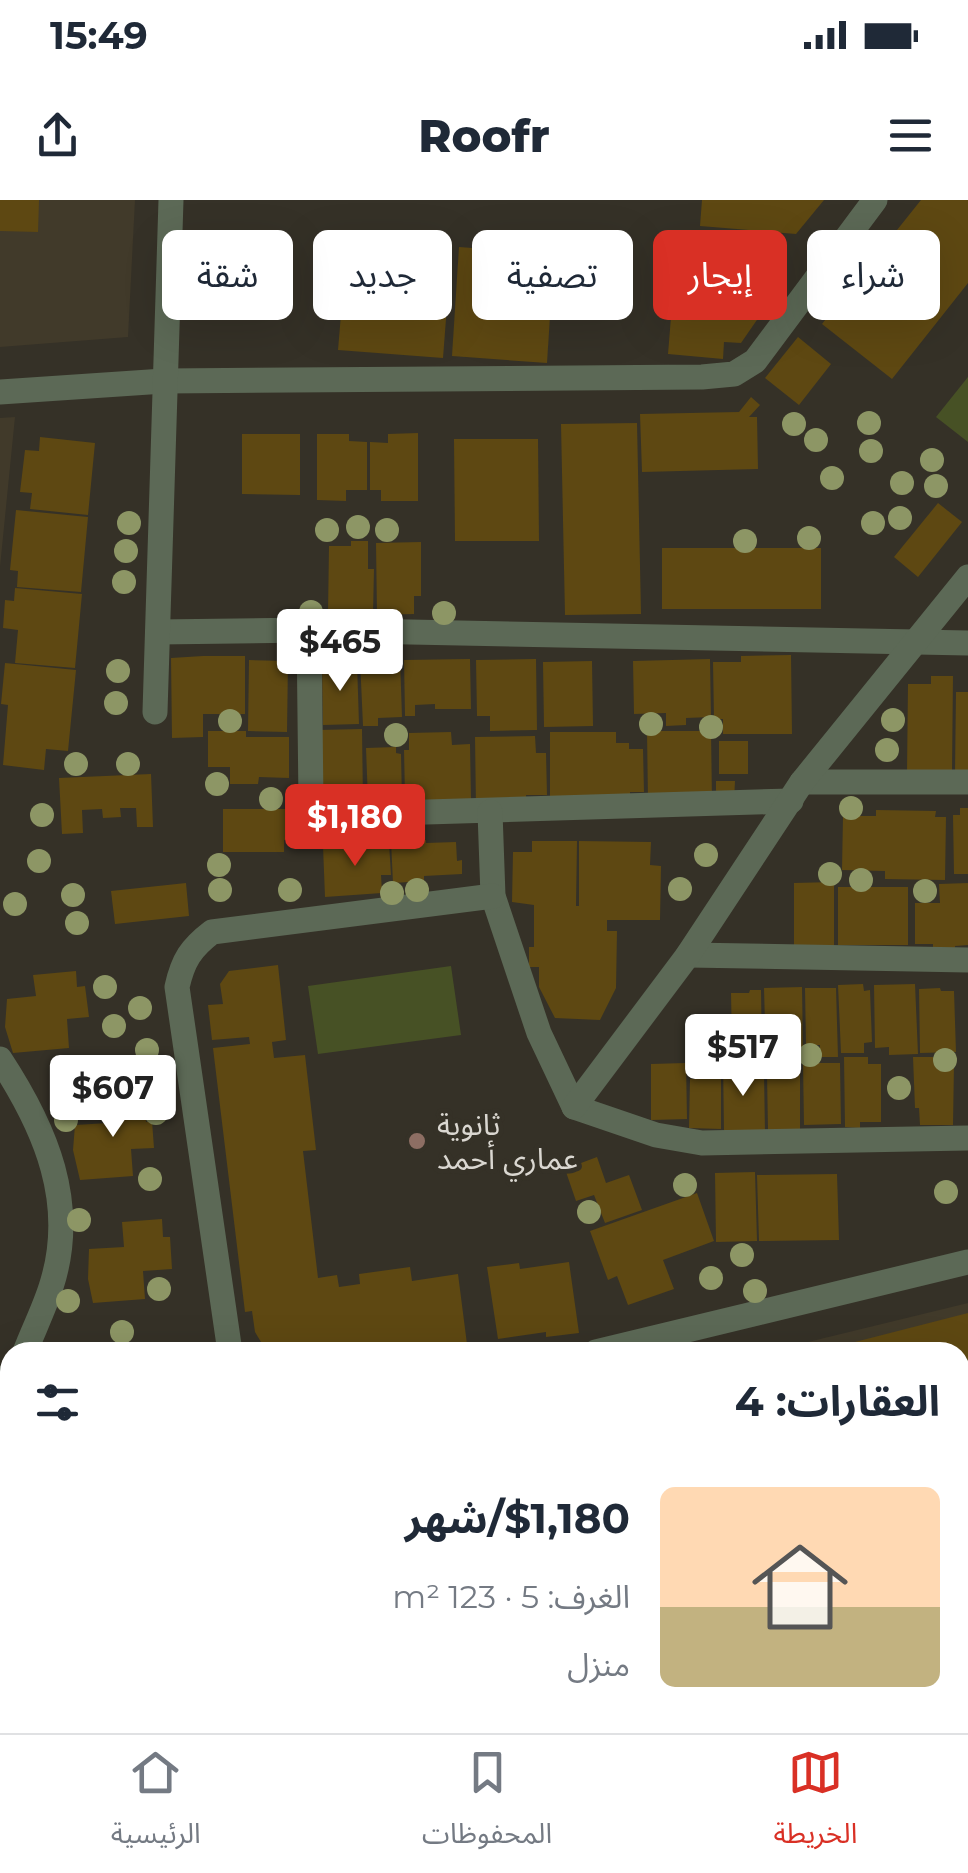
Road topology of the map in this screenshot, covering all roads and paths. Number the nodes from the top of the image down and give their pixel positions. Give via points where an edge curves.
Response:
1 (171, 200) edge
2 (875, 200) edge
3 (164, 382) junction
4 (0, 392) edge
5 (968, 577) edge
6 (309, 630) junction
7 (158, 632) junction
8 (968, 643) edge
9 (916, 644) junction
10 (155, 712) dead end
11 (968, 782) edge
12 (797, 792) junction
13 (490, 812) junction
14 (493, 896) junction
15 (688, 956) junction
16 (968, 960) edge
17 (0, 1060) edge
18 (574, 1107) junction
19 (968, 1138) edge
20 (968, 1262) edge
21 (29, 1342) edge
22 (229, 1342) edge
23 (637, 1342) edge

1 - 3 street
2 - 3 street via 754,360 734,374
3 - 4 street
3 - 7 street
5 - 9 street
6 - 7 street
6 - 9 street
6 - 13 street via 310,803 316,811
7 - 10 street
8 - 9 street
9 - 12 street
11 - 12 street
12 - 13 street
12 - 15 street
13 - 14 street
14 - 18 street via 540,1033
14 - 22 street via 212,932 182,964 178,987
15 - 16 street
15 - 18 street
17 - 21 street via 56,1172 62,1214 52,1284
18 - 19 street via 702,1143
20 - 23 street

